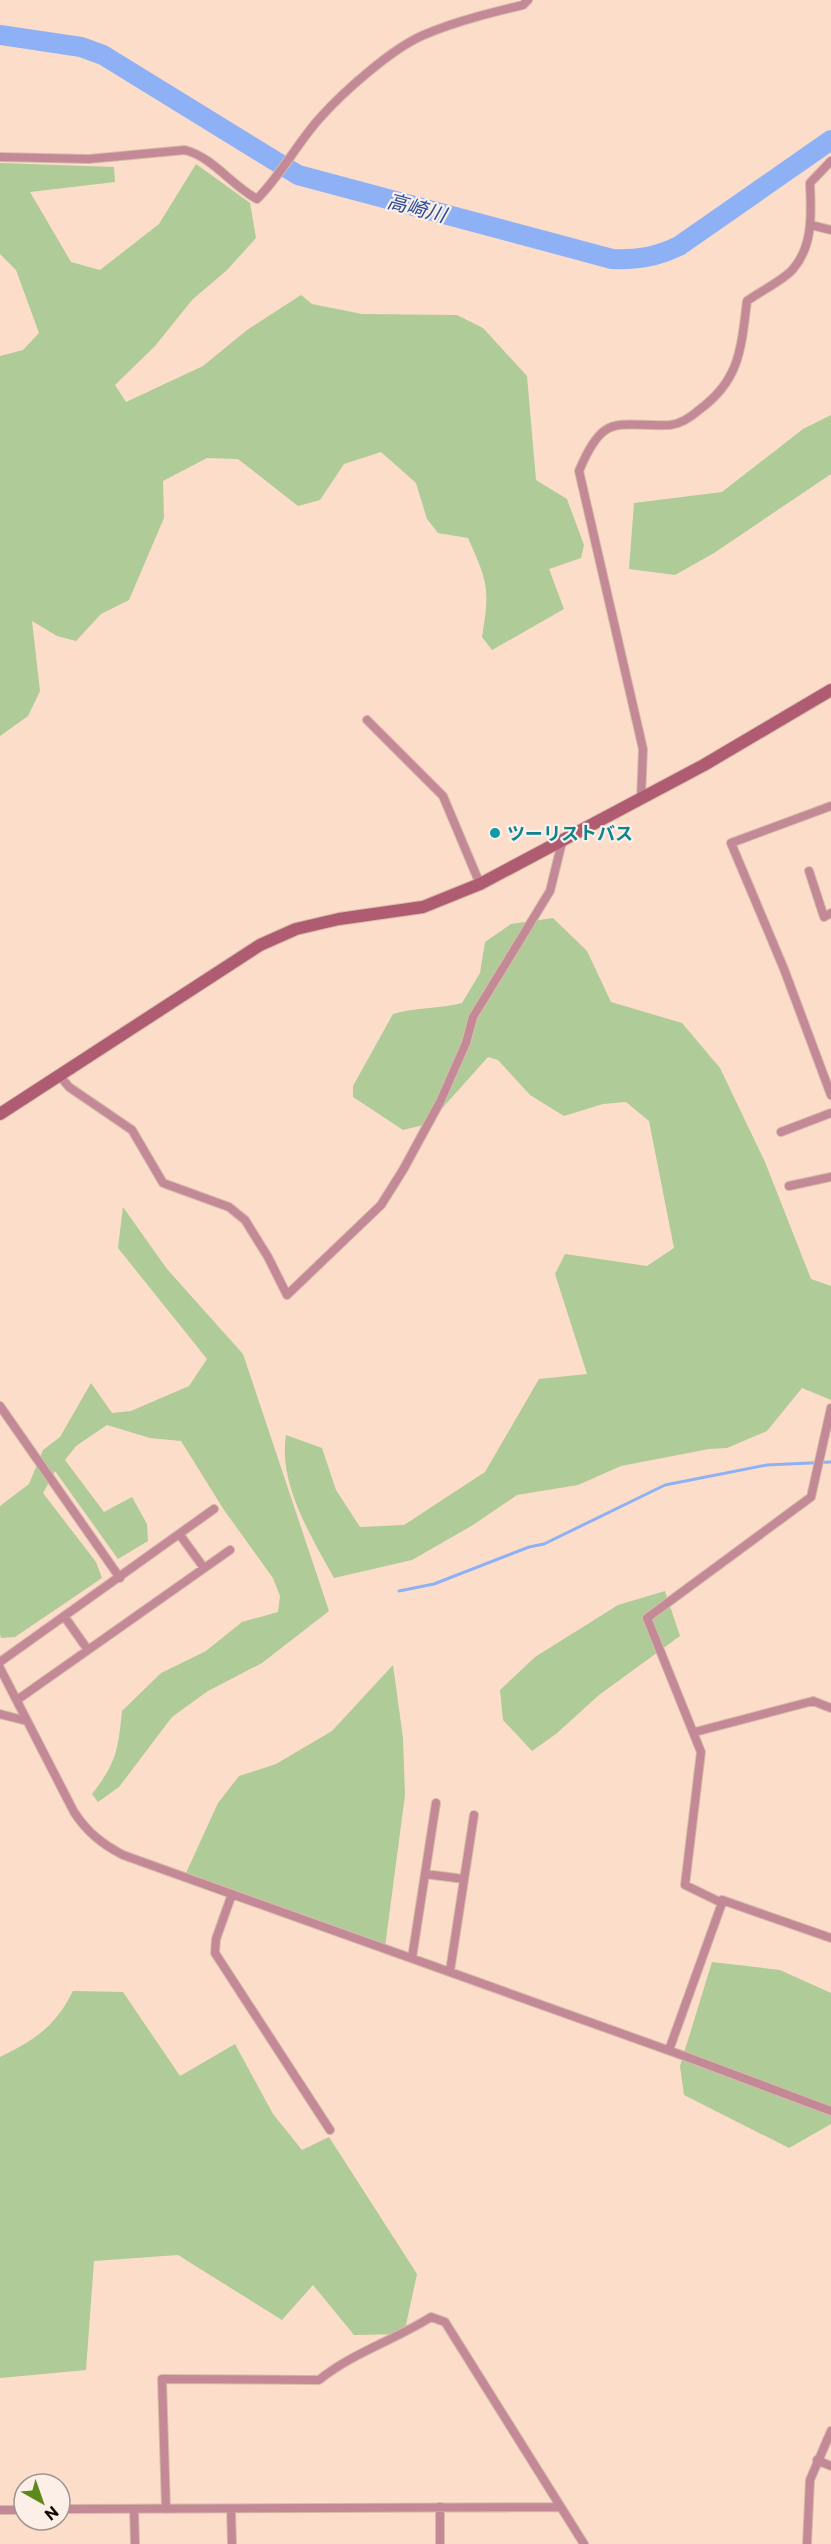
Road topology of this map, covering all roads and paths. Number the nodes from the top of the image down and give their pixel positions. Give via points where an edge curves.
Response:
1 (528, 0) edge
2 (0, 157) edge
3 (831, 161) edge
4 (811, 225) junction
5 (831, 230) edge
6 (831, 690) edge
7 (367, 720) dead end
8 (641, 799) junction
9 (831, 806) edge
10 (562, 842) junction
11 (809, 871) dead end
12 (480, 884) junction
13 (831, 913) edge
14 (60, 1075) junction
15 (831, 1095) edge
16 (831, 1113) edge
17 (0, 1114) edge
18 (781, 1132) dead end
19 (831, 1177) edge
20 (789, 1186) dead end
21 (0, 1406) edge
22 (831, 1408) edge
23 (214, 1509) dead end
24 (180, 1535) junction
25 (230, 1550) dead end
26 (204, 1568) junction
27 (120, 1578) junction
28 (64, 1616) junction
29 (88, 1650) junction
30 (0, 1662) edge
31 (0, 1668) edge
32 (17, 1700) junction
33 (831, 1708) edge
34 (0, 1714) edge
35 (27, 1721) junction
36 (695, 1732) junction
37 (435, 1803) dead end
38 (474, 1815) dead end
39 (425, 1874) junction
40 (464, 1879) junction
41 (232, 1894) junction
42 (722, 1903) junction
43 (831, 1938) edge
44 (412, 1958) junction
45 (450, 1971) junction
46 (669, 2050) junction
47 (831, 2111) edge
48 (330, 2130) dead end
49 (831, 2431) edge
50 (817, 2460) junction
51 (831, 2466) edge
52 (440, 2507) junction
53 (560, 2507) junction
54 (72, 2509) edge
55 (134, 2509) junction
56 (166, 2509) junction
57 (231, 2509) junction
58 (135, 2544) edge
59 (232, 2544) edge
60 (440, 2544) edge
61 (584, 2544) edge
62 (807, 2544) edge

1 - 2 street via 523,5 424,34 393,54 345,92 319,119 288,157 274,182 257,199 243,192 200,154 185,150 89,159
3 - 4 street via 810,183
4 - 5 street
4 - 8 street via 793,269 747,301 741,351 720,395 672,425 642,423 607,428 590,444 579,471 644,749
6 - 8 street
7 - 12 street via 443,796
8 - 10 street
9 - 15 street via 731,843
10 - 12 street
10 - 14 street via 550,891 473,1017 440,1102 403,1170 381,1205 287,1295 245,1220 229,1208 163,1183 132,1130 69,1087
11 - 13 street via 825,916
12 - 14 street via 423,907 339,919 296,929 269,941
14 - 17 street
16 - 18 street
19 - 20 street
21 - 27 street
22 - 36 street via 811,1497 647,1618
23 - 24 street
24 - 26 street
24 - 27 street
25 - 26 street
26 - 29 street
27 - 28 street
28 - 29 street
28 - 30 street
29 - 32 street
31 - 32 street
32 - 35 street
33 - 36 street via 813,1701
34 - 35 street
35 - 41 street via 74,1812 93,1835 123,1855
36 - 42 street via 701,1752 685,1886
37 - 39 street
38 - 40 street
39 - 40 street
39 - 44 street
40 - 45 street
41 - 44 street
41 - 48 street via 216,1939 216,1953
42 - 43 street
42 - 46 street
44 - 45 street
45 - 46 street
46 - 47 street
49 - 50 street
50 - 51 street
50 - 62 street via 807,2496
52 - 53 street
52 - 57 street
52 - 60 street
53 - 56 street via 445,2322 431,2317 319,2380 162,2379
53 - 61 street
54 - 55 street
55 - 56 street
55 - 58 street
56 - 57 street
57 - 59 street

